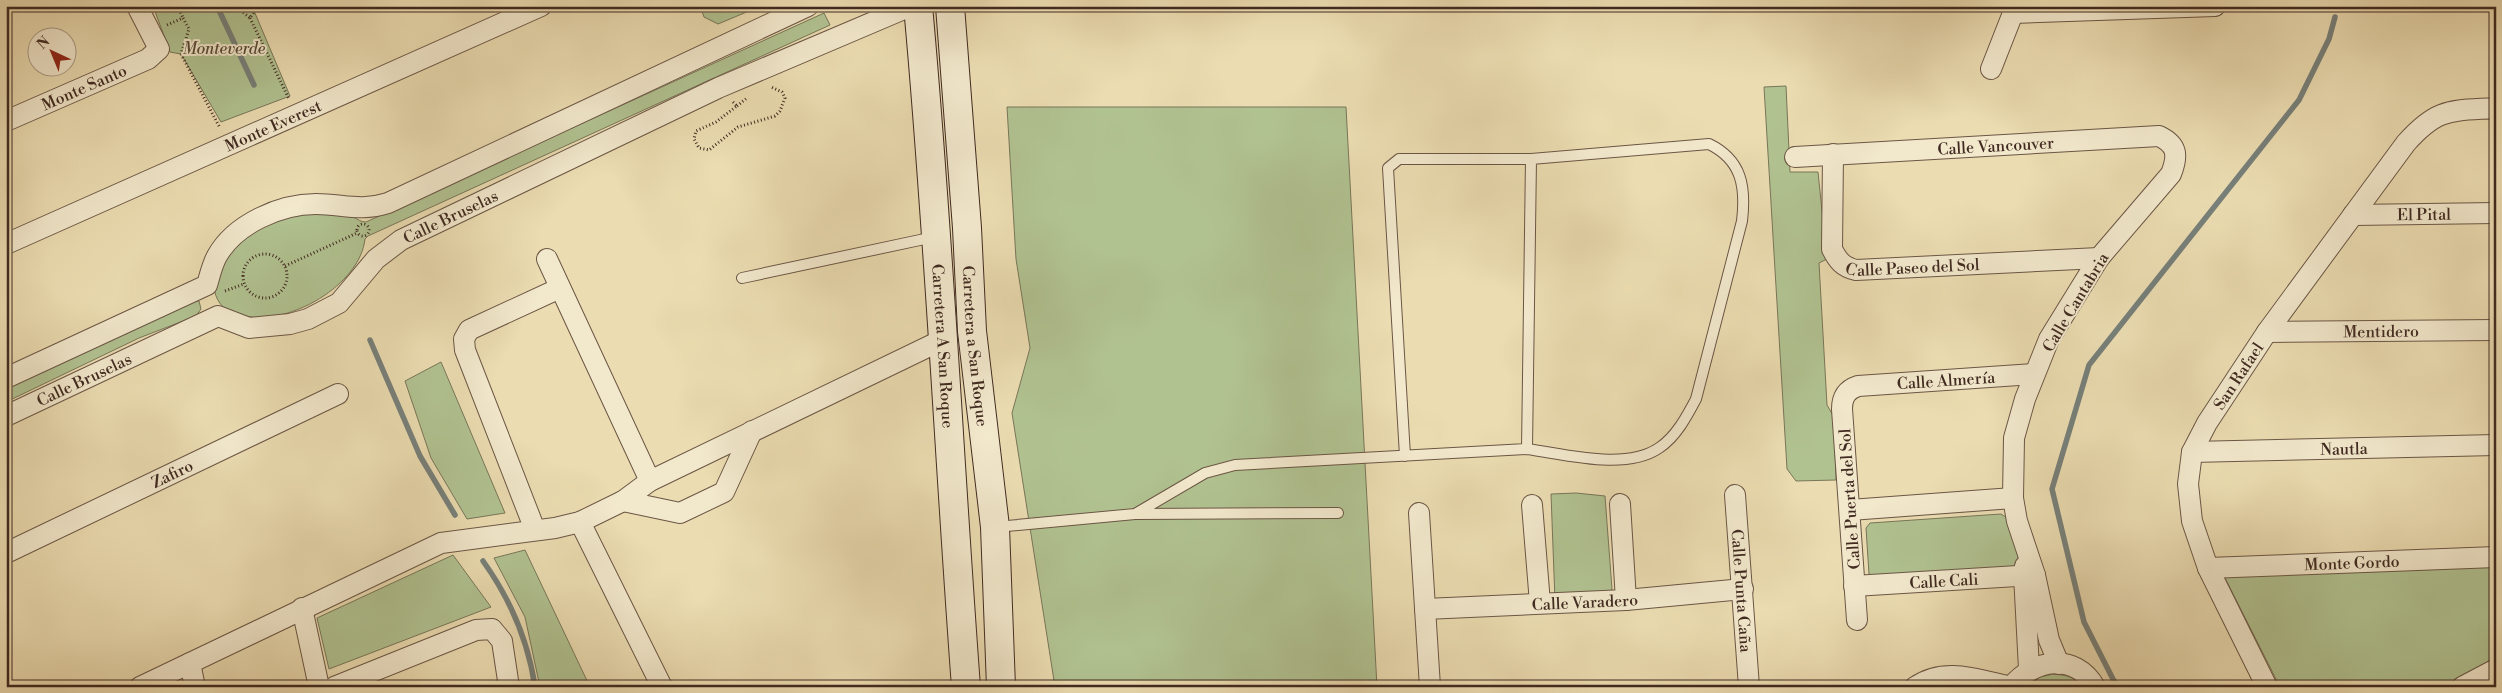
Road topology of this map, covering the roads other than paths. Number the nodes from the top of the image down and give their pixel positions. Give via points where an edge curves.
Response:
1 (137, 6) edge
2 (541, 6) edge
3 (808, 6) edge
4 (911, 6) edge
5 (918, 6) edge
6 (950, 6) edge
7 (2215, 6) edge
8 (2011, 10) edge
9 (882, 12) edge
10 (1991, 69) dead end
11 (2496, 108) edge
12 (6, 121) edge
13 (2159, 136) joint
14 (1833, 154) junction
15 (1795, 157) dead end
16 (1531, 159) junction
17 (2496, 213) edge
18 (2353, 215) junction
19 (937, 236) junction
20 (6, 244) edge
21 (2099, 258) junction
22 (547, 259) dead end
23 (742, 278) dead end
24 (207, 285) junction
25 (560, 288) junction
26 (218, 316) junction
27 (2496, 330) edge
28 (2266, 332) junction
29 (942, 340) junction
30 (2034, 374) junction
31 (6, 378) edge
32 (1858, 386) joint
33 (338, 394) dead end
34 (6, 416) edge
35 (752, 432) junction
36 (2496, 445) edge
37 (1527, 449) junction
38 (950, 450) junction
39 (2192, 452) junction
40 (1405, 456) junction
41 (650, 482) junction
42 (1735, 495) dead end
43 (2013, 498) junction
44 (623, 501) junction
45 (1532, 504) dead end
46 (1620, 504) dead end
47 (1850, 510) junction
48 (1338, 513) dead end
49 (1419, 513) dead end
50 (1135, 514) junction
51 (580, 522) junction
52 (995, 527) junction
53 (535, 530) junction
54 (6, 553) edge
55 (2496, 557) edge
56 (2208, 568) junction
57 (2029, 575) junction
58 (1854, 586) junction
59 (1743, 589) junction
60 (1626, 600) junction
61 (1540, 604) junction
62 (302, 608) junction
63 (1426, 609) junction
64 (960, 610) junction
65 (1857, 620) dead end
66 (190, 663) junction
67 (2058, 664) junction
68 (2496, 669) edge
69 (2029, 670) junction
70 (140, 687) edge
71 (194, 687) edge
72 (319, 687) edge
73 (334, 687) edge
74 (508, 687) edge
75 (662, 687) edge
76 (966, 687) edge
77 (1001, 687) edge
78 (1430, 687) edge
79 (1749, 687) edge
80 (1914, 687) edge
81 (2011, 687) edge
82 (2096, 687) edge
83 (2268, 687) edge
84 (2462, 687) edge

1 - 12 street, Monte Santo via 158,49 148,58
2 - 20 street, Monte Everest
3 - 24 street via 388,203 363,209 316,204 296,206 255,221 231,238 217,256
4 - 9 street, Calle Bruselas
5 - 19 main road, Carretera A San Roque
6 - 52 main road, Carretera a San Roque via 972,331
7 - 8 street
8 - 10 street
9 - 26 street, Calle Bruselas via 401,240 376,258 350,291 328,310 290,324 264,328 238,325
11 - 18 street, San Rafael via 2448,111 2422,125
13 - 14 street, Calle Vancouver
13 - 21 street, Calle Cantabria via 2175,149 2172,174
14 - 15 street, Calle Vancouver
14 - 21 street, Calle Paseo del Sol via 1832,249 1837,260 1846,267 1856,270
16 - 37 lane
16 - 37 lane via 1709,144 1724,152 1734,163 1741,177 1744,207 1696,399 1674,434 1660,448 1622,460
16 - 40 lane via 1399,159 1388,168
17 - 18 street, El Pital
18 - 28 street, San Rafael
19 - 23 lane
19 - 29 main road, Carretera A San Roque
21 - 30 street, Calle Cantabria via 2049,339
22 - 25 street
24 - 26 street
24 - 31 street, Calle Bruselas
25 - 41 street
25 - 53 street via 469,330 464,338 465,350
26 - 34 street, Calle Bruselas
27 - 28 street, Mentidero
28 - 39 street, San Rafael
29 - 35 street
29 - 38 main road, Carretera A San Roque
30 - 32 street, Calle Almería
30 - 43 street, Calle Cantabria via 2014,438
32 - 47 street, Calle Puerta del Sol via 1851,388 1842,401
33 - 54 street, Zafiro
35 - 41 street
35 - 44 street via 724,492 680,513
36 - 39 street, Nautla
37 - 40 lane
38 - 52 main road via 962,465 979,513
38 - 64 main road, Carretera A San Roque
39 - 56 street, San Rafael via 2188,484 2192,521
40 - 50 lane via 1218,468
41 - 44 street
42 - 59 street, Calle Punta Caña
43 - 47 street
43 - 57 street, Calle Cantabria
44 - 51 street
45 - 61 street
46 - 60 street
47 - 58 street, Calle Puerta del Sol
48 - 50 lane
49 - 63 street
50 - 52 lane
51 - 53 street
51 - 75 street
52 - 64 main road via 978,544
52 - 77 main road, Carretera a San Roque
53 - 62 street via 441,543
55 - 56 street, Monte Gordo
56 - 83 street, San Rafael
57 - 58 street, Calle Cali
57 - 67 street, Calle Cantabria
57 - 69 street, Calle Cantabria
58 - 65 street, Calle Puerta del Sol
59 - 60 street, Calle Varadero
59 - 79 street, Calle Punta Caña
60 - 61 street, Calle Varadero
61 - 63 street, Calle Varadero
62 - 66 street
62 - 72 street
63 - 78 street
64 - 76 main road, Carretera A San Roque
66 - 70 street
66 - 71 street
67 - 69 street via 2038,665
67 - 82 street via 2078,670
68 - 84 street
69 - 81 street
73 - 74 street via 476,630 492,629 502,641
80 - 81 street via 1929,678 1949,675

